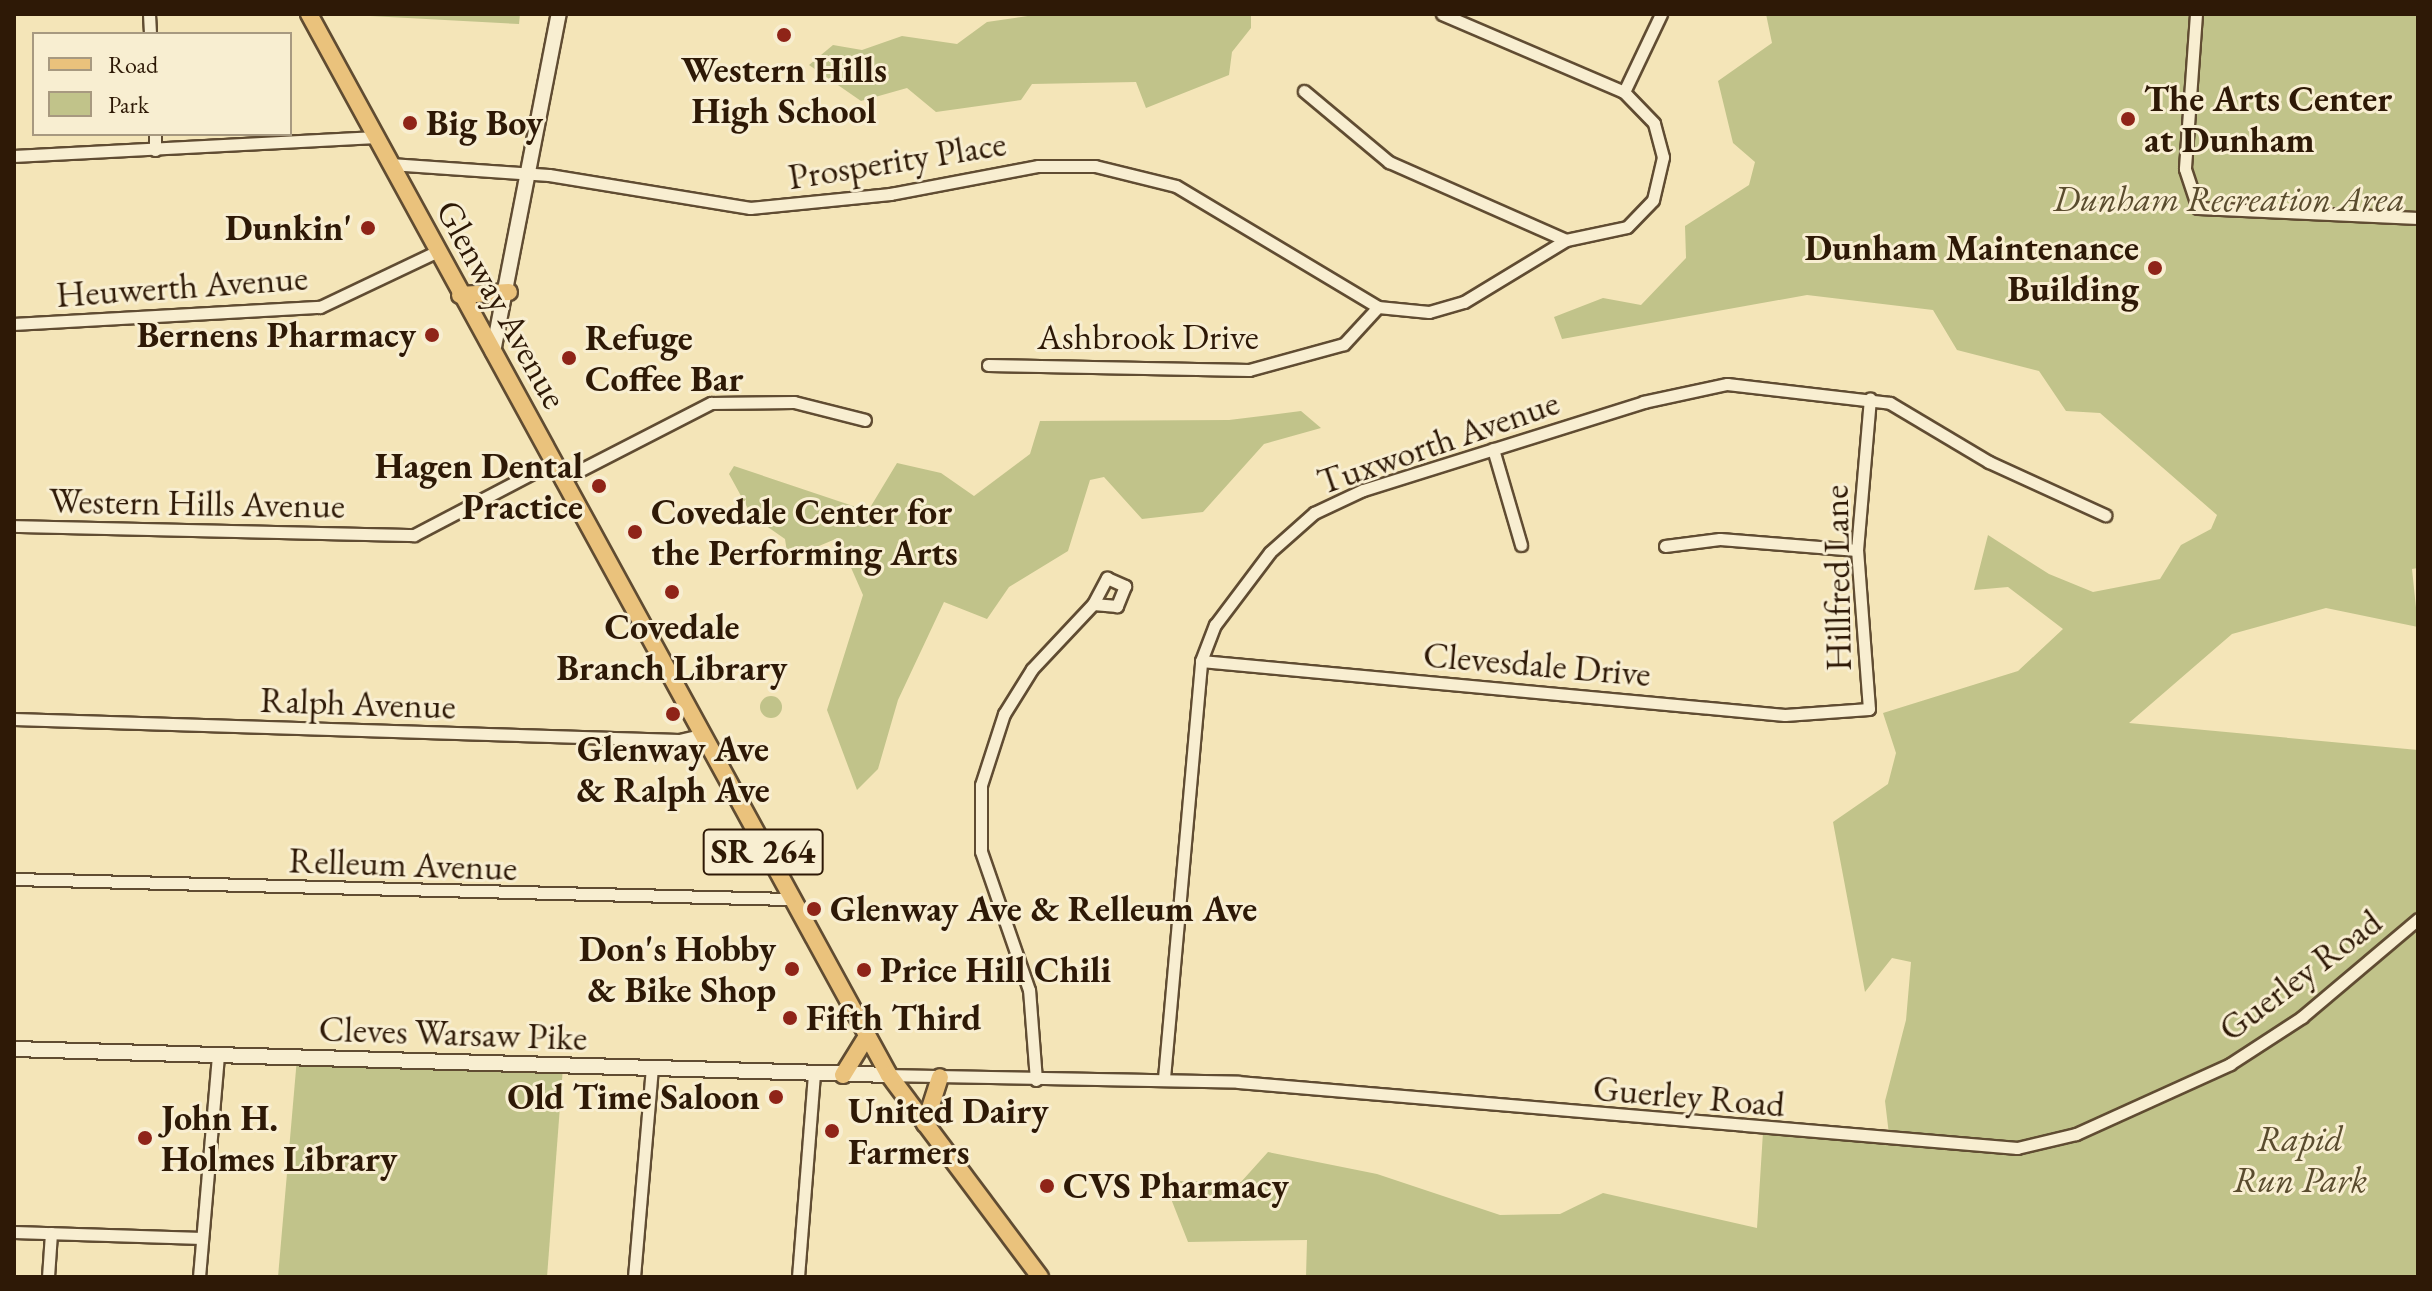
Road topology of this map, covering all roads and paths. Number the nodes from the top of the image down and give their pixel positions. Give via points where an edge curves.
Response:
1 (309, 14) edge
2 (559, 14) edge
3 (1442, 14) edge
4 (1661, 14) edge
5 (2196, 14) edge
6 (1304, 91) dead end
7 (1624, 92) junction
8 (155, 136) edge
9 (376, 137) junction
10 (155, 150) junction
11 (14, 156) edge
12 (390, 164) junction
13 (530, 173) junction
14 (2418, 218) edge
15 (1566, 240) junction
16 (436, 252) junction
17 (509, 292) junction
18 (460, 295) junction
19 (1378, 307) junction
20 (14, 324) edge
21 (493, 352) junction
22 (988, 365) dead end
23 (1870, 399) junction
24 (865, 420) dead end
25 (1493, 449) junction
26 (552, 463) junction
27 (561, 480) junction
28 (2105, 515) dead end
29 (14, 526) edge
30 (1521, 545) dead end
31 (1665, 546) dead end
32 (1857, 550) junction
33 (1093, 604) dead end
34 (1201, 661) junction
35 (1869, 709) joint
36 (14, 719) edge
37 (700, 735) junction
38 (14, 879) edge
39 (790, 899) junction
40 (2418, 919) edge
41 (867, 1036) junction
42 (14, 1049) edge
43 (218, 1056) junction
44 (652, 1069) junction
45 (814, 1074) junction
46 (843, 1075) junction
47 (889, 1075) junction
48 (940, 1077) junction
49 (1164, 1078) junction
50 (1036, 1080) junction
51 (925, 1124) junction
52 (14, 1232) edge
53 (51, 1233) junction
54 (202, 1238) junction
55 (48, 1277) edge
56 (199, 1277) edge
57 (634, 1277) edge
58 (798, 1277) edge
59 (1040, 1277) edge

1 - 9 main road, Glenway Avenue / SR 264
2 - 13 street
3 - 7 street
4 - 7 street
5 - 14 street via 2185,169 2198,208
6 - 15 street via 1389,162
7 - 15 street via 1661,137 1659,187 1627,227
8 - 10 street
9 - 10 street
9 - 12 main road, Glenway Avenue / SR 264
10 - 11 street
12 - 13 street, Prosperity Place
12 - 16 main road, Glenway Avenue / SR 264
13 - 17 street
13 - 19 street, Prosperity Place via 762,208 1038,166 1121,170 1204,200 1305,269
15 - 19 street via 1444,309
16 - 18 main road, Glenway Avenue / SR 264
16 - 20 street, Heuwerth Avenue via 320,307
17 - 18 main road
17 - 21 street
18 - 21 main road, Glenway Avenue / SR 264
19 - 22 street, Ashbrook Drive via 1344,344 1249,370
21 - 26 main road, Glenway Avenue / SR 264
23 - 25 street, Tuxworth Avenue via 1706,386
23 - 28 street, Tuxworth Avenue via 1909,410 1989,462
23 - 32 street, Hillfred Lane
24 - 27 street via 794,402 711,403
25 - 30 street
25 - 34 street, Tuxworth Avenue via 1363,490 1297,525 1215,625
26 - 27 main road, Glenway Avenue / SR 264
26 - 29 street, Western Hills Avenue via 426,531 400,537
27 - 37 main road, Glenway Avenue / SR 264
31 - 32 street via 1720,539
32 - 35 street, Hillfred Lane
33 - 50 street via 1018,689 981,785 981,851 1029,990
34 - 35 street, Clevesdale Drive via 1785,715
34 - 49 street, Tuxworth Avenue
36 - 37 street, Ralph Avenue via 667,740
37 - 39 main road, Glenway Avenue / SR 264
38 - 39 street, Relleum Avenue
39 - 41 main road, Glenway Avenue / SR 264
40 - 49 street, Guerley Road via 2302,1017 2230,1064 2090,1128 2017,1148
41 - 46 main road
41 - 47 main road, Glenway Avenue / SR 264
42 - 43 street, Cleves Warsaw Pike
43 - 44 street, Cleves Warsaw Pike
43 - 54 street
44 - 45 street, Cleves Warsaw Pike
44 - 57 street
45 - 46 street, Cleves Warsaw Pike
45 - 58 street
46 - 47 street, Cleves Warsaw Pike
47 - 48 street, Guerley Road
47 - 51 main road, Glenway Avenue / SR 264
48 - 50 street, Guerley Road
48 - 51 main road
49 - 50 street, Guerley Road
51 - 59 main road, Glenway Avenue / SR 264
52 - 53 street
53 - 54 street
53 - 55 street
54 - 56 street

